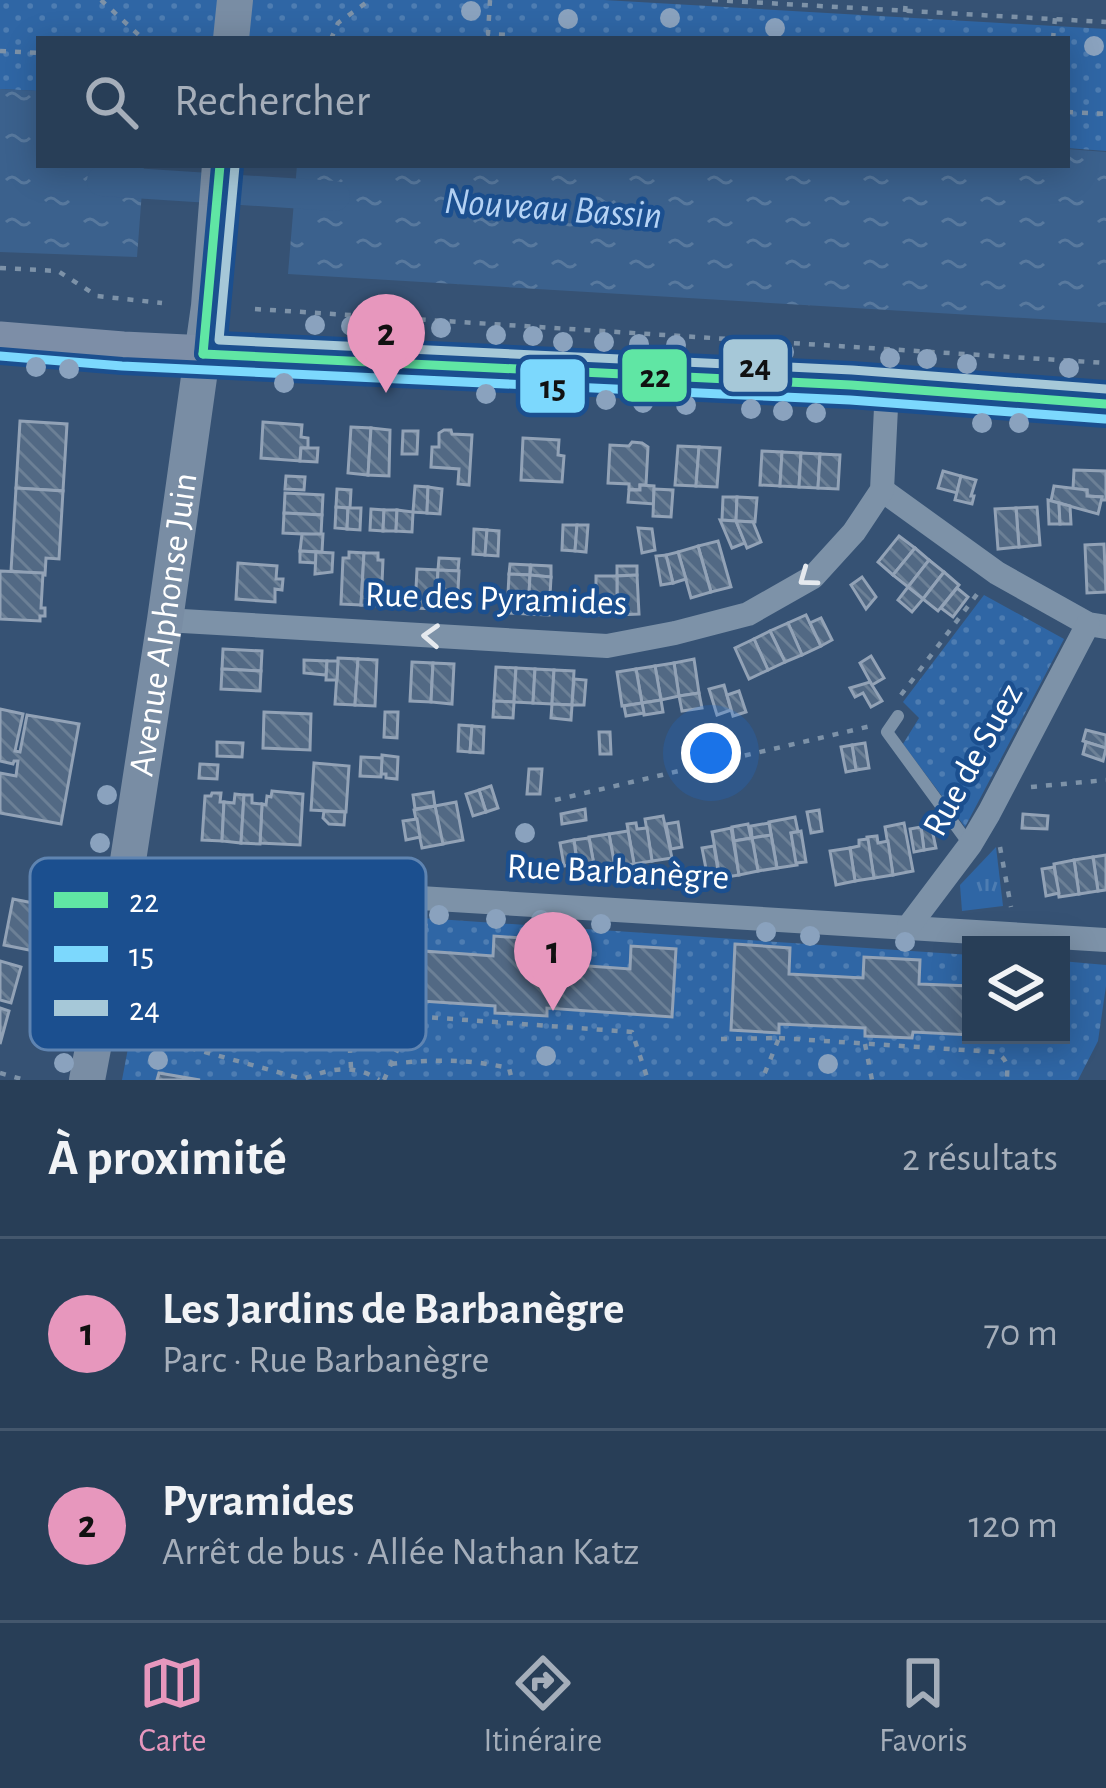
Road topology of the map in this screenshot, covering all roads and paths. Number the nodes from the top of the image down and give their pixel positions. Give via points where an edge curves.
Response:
1 (101, 0) edge
2 (235, 0) edge
3 (370, 0) edge
4 (490, 0) edge
5 (712, 0) edge
6 (906, 0) edge
7 (905, 12) junction
8 (1054, 18) junction
9 (1106, 22) edge
10 (139, 36) edge
11 (231, 36) edge
12 (332, 36) edge
13 (508, 36) edge
14 (1053, 36) edge
15 (0, 51) edge
16 (36, 53) edge
17 (1070, 112) edge
18 (1106, 114) edge
19 (220, 168) edge
20 (0, 268) edge
21 (162, 303) dead end
22 (255, 309) dead end
23 (0, 341) edge
24 (203, 355) junction
25 (1106, 363) edge
26 (887, 387) junction
27 (1106, 404) edge
28 (882, 490) junction
29 (994, 571) junction
30 (165, 620) junction
31 (1097, 626) edge
32 (898, 716) joint
33 (887, 732) junction
34 (1106, 780) edge
35 (1002, 790) junction
36 (555, 800) dead end
37 (989, 813) junction
38 (970, 845) junction
39 (128, 858) edge
40 (426, 898) edge
41 (909, 926) junction
42 (1016, 933) junction
43 (1106, 940) edge
44 (426, 1017) edge
45 (779, 1038) junction
46 (721, 1039) dead end
47 (865, 1043) junction
48 (93, 1050) edge
49 (198, 1050) edge
50 (350, 1050) edge
51 (397, 1050) edge
52 (391, 1064) junction
53 (351, 1068) junction
54 (0, 1073) edge
55 (1001, 1076) dead end
56 (25, 1080) edge
57 (87, 1080) edge
58 (303, 1080) edge
59 (381, 1080) edge
60 (512, 1080) edge
61 (648, 1080) edge
62 (762, 1080) edge
63 (872, 1080) edge

1 - 10 path
2 - 11 main road
3 - 12 path via 338,22
4 - 13 path via 488,34
5 - 7 path
6 - 7 path
7 - 8 path
8 - 9 path
8 - 14 path
15 - 16 path
17 - 18 path
19 - 24 main road, Avenue Alphonse Juin
20 - 21 path via 58,272 97,296
22 - 25 path
23 - 24 main road
24 - 26 main road
24 - 30 main road, Avenue Alphonse Juin
26 - 27 main road
26 - 28 street
28 - 29 street
28 -> 30 street, Rue des Pyramides via 814,577 748,614 607,646
29 - 31 street
29 - 32 path via 895,704
30 - 39 main road, Avenue Alphonse Juin
31 - 35 street, Rue de Suez
32 - 33 lane
33 - 36 path via 874,724
33 - 38 lane
34 - 35 path
35 - 37 street, Rue de Suez
37 - 38 street, Rue de Suez
37 - 42 path
38 - 41 street, Rue de Suez
40 - 41 street, Rue Barbanègre
41 - 42 street, Rue Barbanègre
42 - 43 street, Rue Barbanègre
44 - 61 path via 632,1032
45 - 46 path
45 - 47 path
45 - 62 path
47 - 55 path via 995,1052 1007,1066
47 - 63 path
48 - 57 main road, Avenue Alphonse Juin
49 - 58 path
50 - 53 path
51 - 52 path
52 - 59 path
52 - 60 path via 483,1062 508,1068
53 - 58 path
53 - 59 path
54 - 56 path

